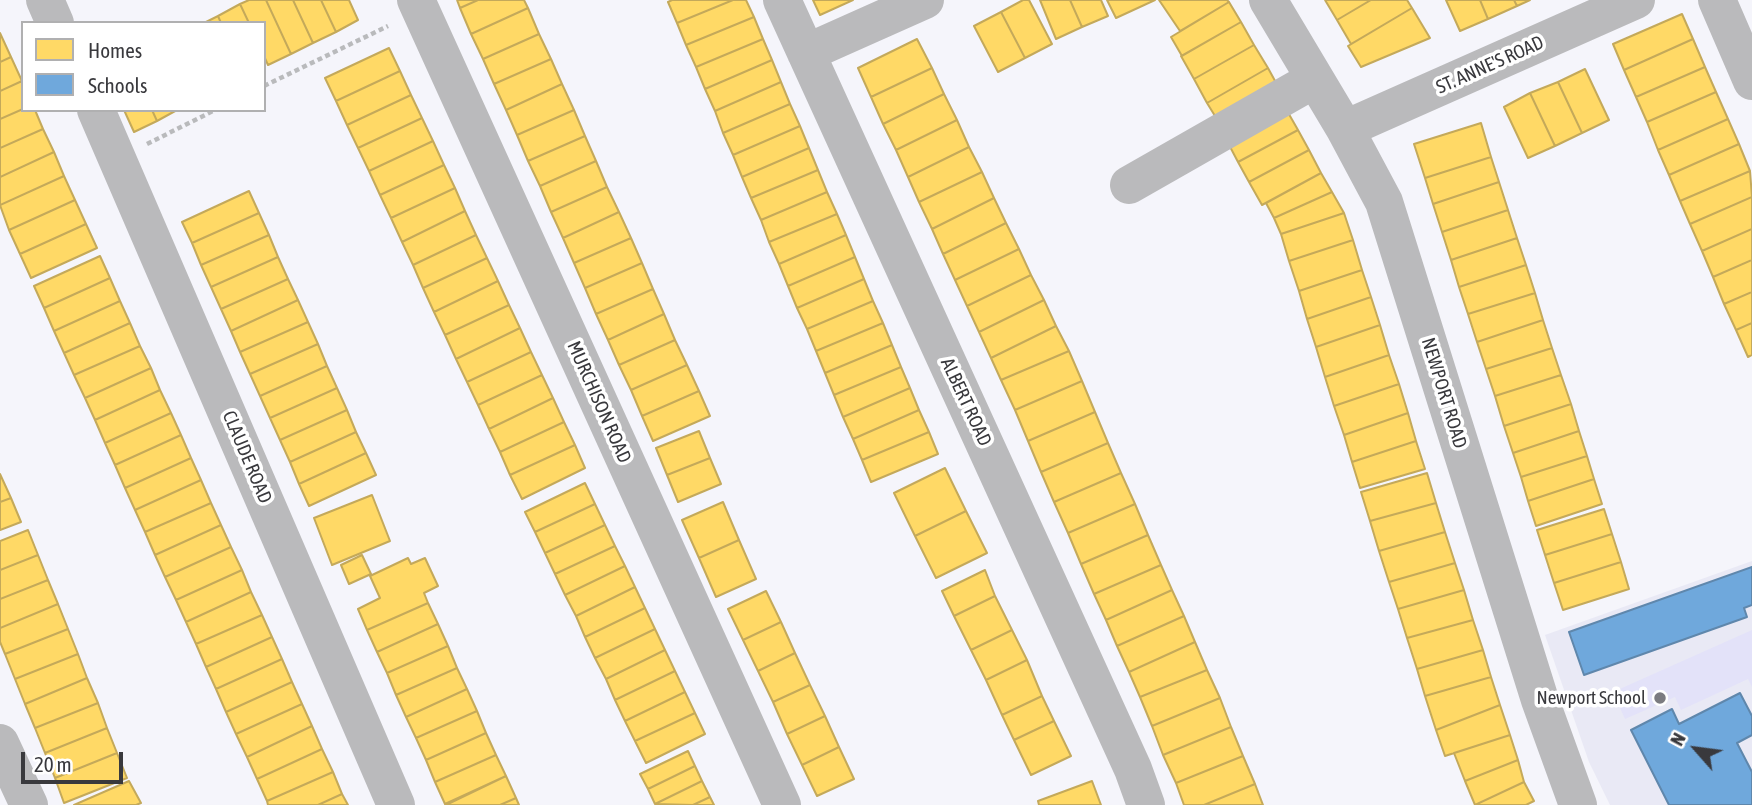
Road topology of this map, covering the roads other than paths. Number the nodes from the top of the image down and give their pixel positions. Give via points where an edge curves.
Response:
1 (45, 0) edge
2 (782, 0) edge
3 (925, 0) edge
4 (1268, 0) edge
5 (1636, 0) edge
6 (1717, 0) edge
7 (418, 5) edge
8 (54, 21) edge
9 (806, 53) junction
10 (1315, 79) junction
11 (1752, 81) edge
12 (97, 112) edge
13 (1345, 129) junction
14 (1129, 185) dead end
15 (0, 743) edge
16 (29, 805) edge
17 (396, 805) edge
18 (782, 805) edge
19 (1146, 805) edge
20 (1578, 805) edge

1 - 8 street
2 - 9 street, ALBERT ROAD
3 - 9 street
4 - 10 street, NEWPORT ROAD
5 - 13 street, ST. ANNE'S ROAD
6 - 11 street
7 - 18 street, MURCHISON ROAD
9 - 19 street, ALBERT ROAD
10 - 13 street, NEWPORT ROAD
10 - 14 street
12 - 17 street, CLAUDE ROAD
13 - 20 street, NEWPORT ROAD via 1384,202 1540,699
15 - 16 street

